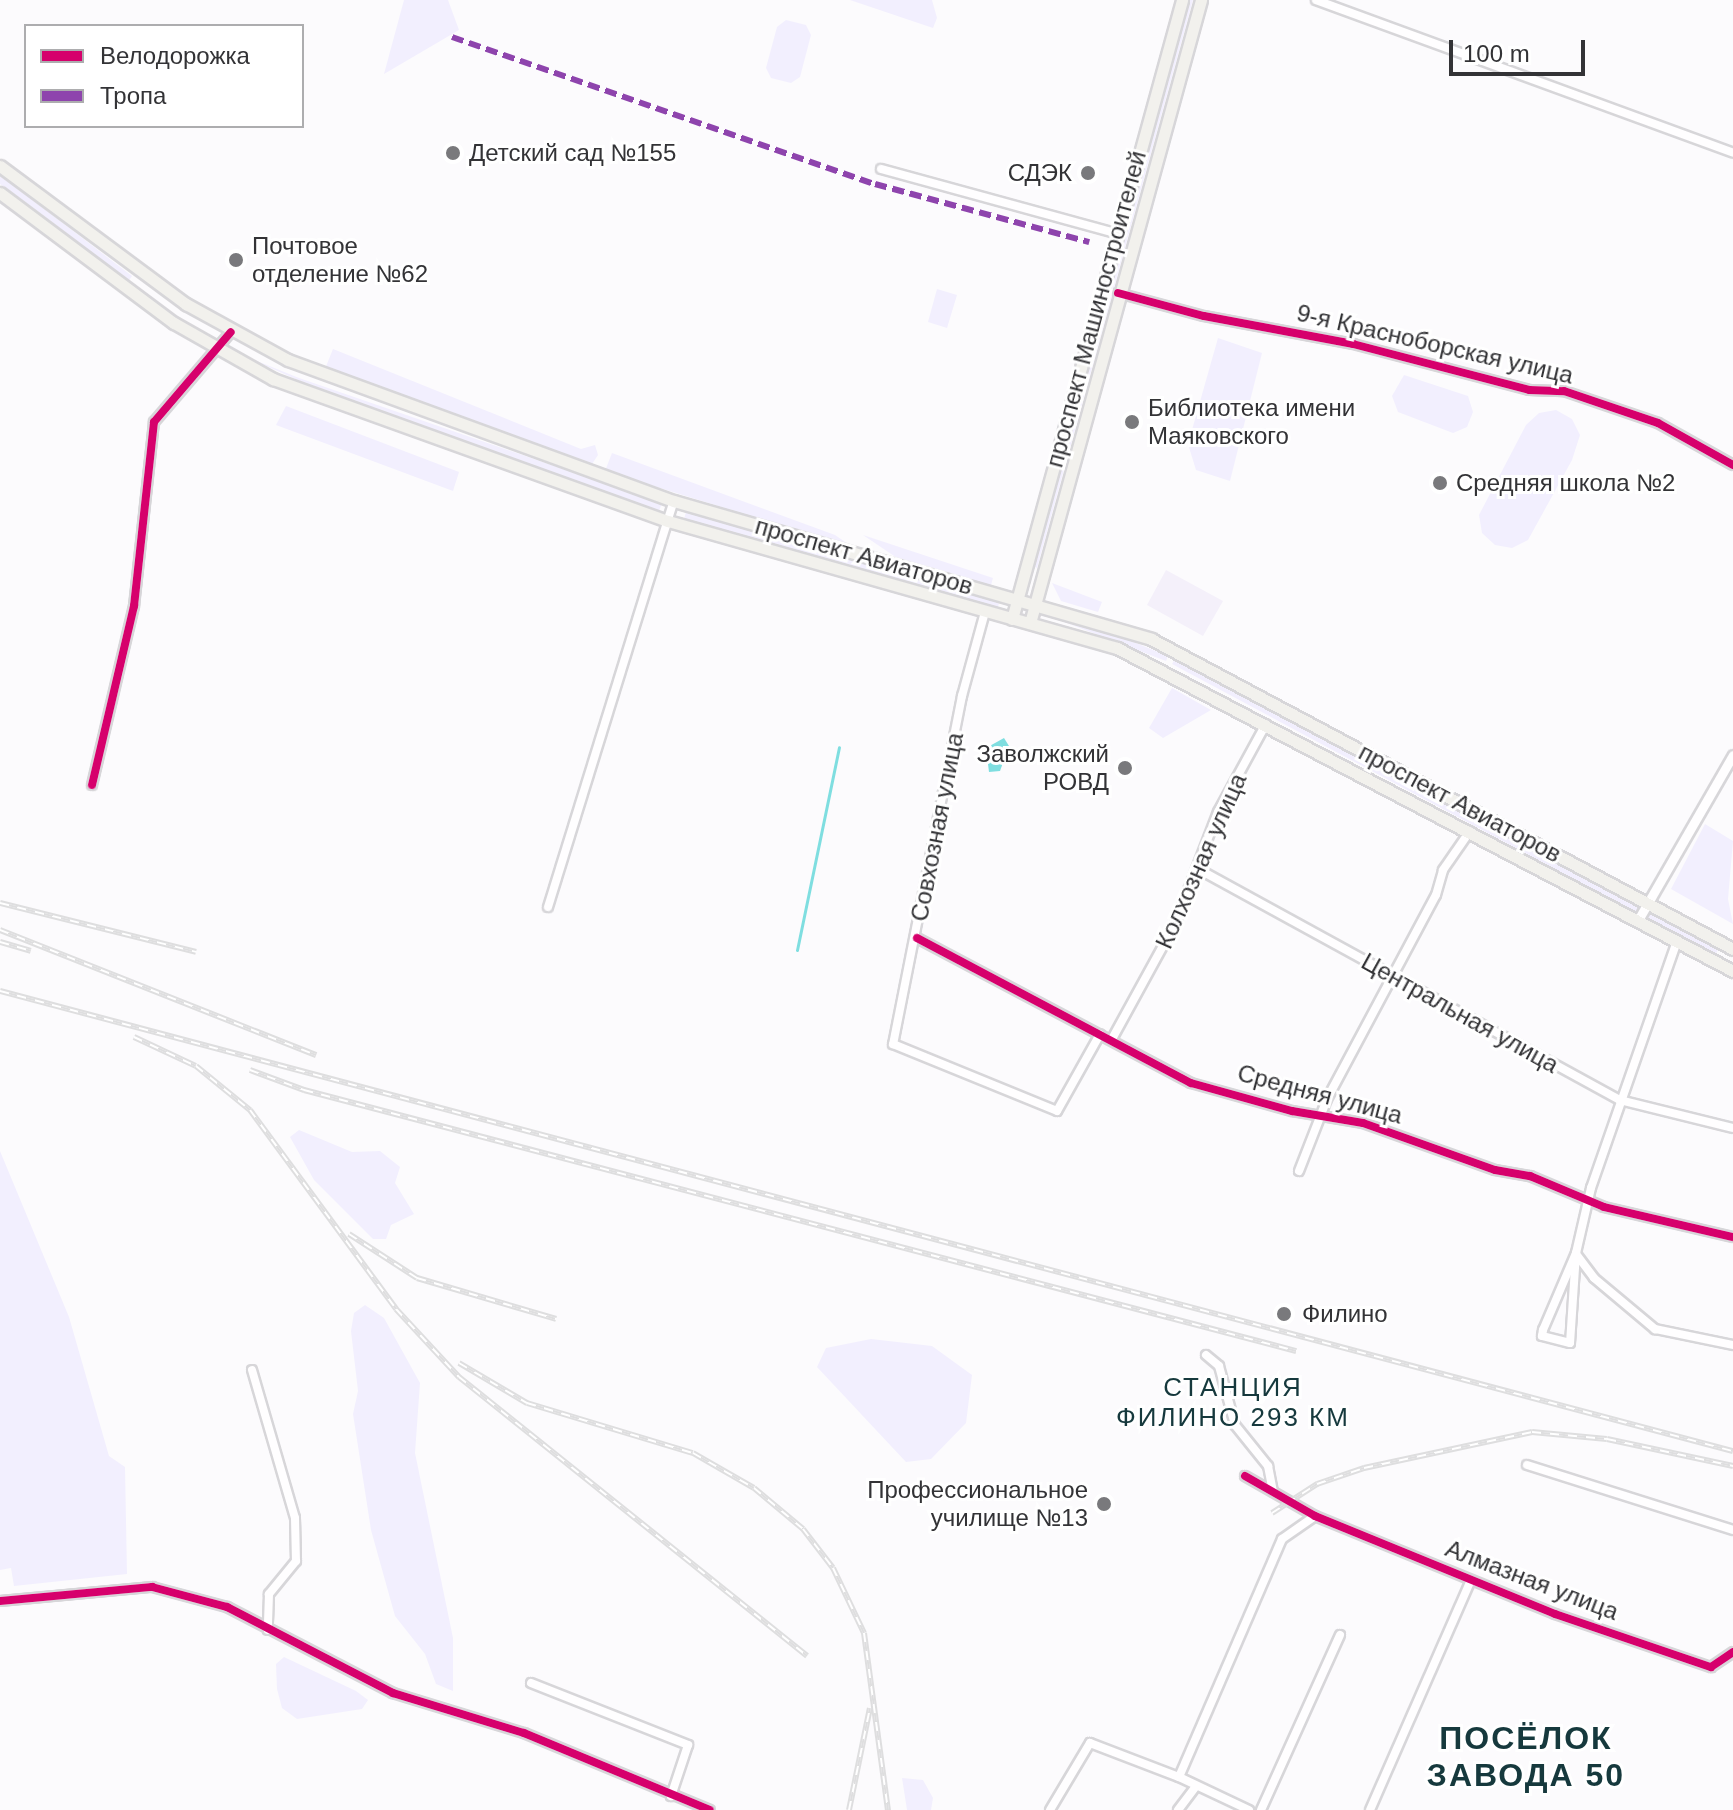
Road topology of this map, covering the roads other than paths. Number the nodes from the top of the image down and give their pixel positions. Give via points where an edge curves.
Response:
1 (1182, 0) edge
2 (1201, 0) edge
3 (1316, 0) edge
4 (1733, 153) edge
5 (0, 166) edge
6 (881, 169) dead end
7 (0, 193) edge
8 (1115, 233) junction
9 (1118, 293) junction
10 (231, 332) junction
11 (216, 350) junction
12 (1733, 465) edge
13 (674, 501) junction
14 (668, 521) junction
15 (1018, 599) junction
16 (1035, 604) junction
17 (985, 612) junction
18 (1012, 619) junction
19 (1030, 623) junction
20 (1266, 724) junction
21 (1733, 755) edge
22 (92, 785) dead end
23 (1470, 831) junction
24 (1198, 869) junction
25 (1647, 903) junction
26 (548, 907) dead end
27 (1638, 920) junction
28 (917, 938) junction
29 (1677, 941) junction
30 (1733, 951) edge
31 (1729, 969) edge
32 (1393, 975) junction
33 (1100, 1034) junction
34 (1112, 1039) junction
35 (1620, 1100) junction
36 (1320, 1115) junction
37 (1733, 1128) edge
38 (1299, 1171) dead end
39 (1588, 1200) junction
40 (1733, 1237) edge
41 (1576, 1253) junction
42 (1733, 1345) edge
43 (1206, 1355) dead end
44 (252, 1370) dead end
45 (1527, 1465) dead end
46 (1245, 1476) dead end
47 (1273, 1492) junction
48 (1315, 1516) junction
49 (1733, 1530) edge
50 (1471, 1580) junction
51 (0, 1601) edge
52 (268, 1630) junction
53 (1340, 1635) dead end
54 (1733, 1652) edge
55 (531, 1683) dead end
56 (1179, 1777) junction
57 (1196, 1786) junction
58 (671, 1796) junction
59 (710, 1810) edge
60 (1050, 1810) edge
61 (1178, 1810) edge
62 (1249, 1810) edge
63 (1261, 1810) edge
64 (1370, 1810) edge

1 - 8 main road, проспект Машиностроителей
2 - 9 main road, проспект Машиностроителей
3 - 4 street
5 - 10 main road, проспект Авиаторов via 142,275
6 - 8 street
7 - 11 main road, проспект Авиаторов via 130,293
8 - 15 main road, проспект Машиностроителей
9 - 12 street, 9-я Красноборская улица via 1367,347 1529,390 1564,391 1658,423
9 - 16 main road, проспект Машиностроителей
10 - 11 street
10 - 13 main road, проспект Авиаторов via 349,385
11 - 14 main road, проспект Авиаторов via 305,391
11 - 22 street via 154,422 134,606
13 - 14 street
13 - 15 main road, проспект Авиаторов
14 - 17 main road, проспект Авиаторов
14 - 26 street
15 - 16 main road, проспект Авиаторов
15 - 18 main road, проспект Машиностроителей
16 - 19 main road, проспект Машиностроителей
16 - 25 main road, проспект Авиаторов via 1151,639
17 - 18 main road, проспект Авиаторов
17 - 28 street, Совхозная улица via 962,696
18 - 19 main road, проспект Авиаторов
19 - 20 main road, проспект Авиаторов via 1143,659
20 - 23 main road, проспект Авиаторов
20 - 24 street, Колхозная улица via 1218,812
21 - 25 street
23 - 27 main road, проспект Авиаторов
23 - 32 street via 1443,870 1436,895
24 - 32 street, Центральная улица
24 - 34 street, Колхозная улица via 1175,924
25 - 27 street
25 - 30 main road, проспект Авиаторов
27 - 29 main road, проспект Авиаторов
28 - 33 street, Средняя улица
28 - 33 street, Совхозная улица via 893,1044 1057,1111
29 - 31 main road, проспект Авиаторов
29 - 35 street
30 - 31 street
32 - 35 street, Центральная улица
32 - 36 street
33 - 34 street, Средняя улица
34 - 36 street, Средняя улица via 1191,1083
35 - 37 street, Центральная улица
35 - 39 street
36 - 38 street
36 - 39 street, Средняя улица via 1388,1131
39 - 40 street, Средняя улица
39 - 41 street
41 - 41 street via 1542,1336 1570,1343 1577,1295
41 - 42 street via 1594,1278 1655,1329
43 - 47 street via 1219,1366 1235,1425 1268,1466
44 - 52 street via 295,1518 296,1561 269,1594
45 - 49 street
46 - 47 street, Алмазная улица
47 - 48 street, Алмазная улица
48 - 50 street, Алмазная улица
48 - 56 street via 1282,1539
50 - 54 street, Алмазная улица via 1711,1667
50 - 64 street
51 - 52 street via 152,1587 227,1607
52 - 58 street via 393,1693 524,1733
53 - 63 street
55 - 58 street via 688,1745
56 - 57 street
56 - 60 street via 1090,1743
57 - 61 street
57 - 62 street
58 - 59 street

